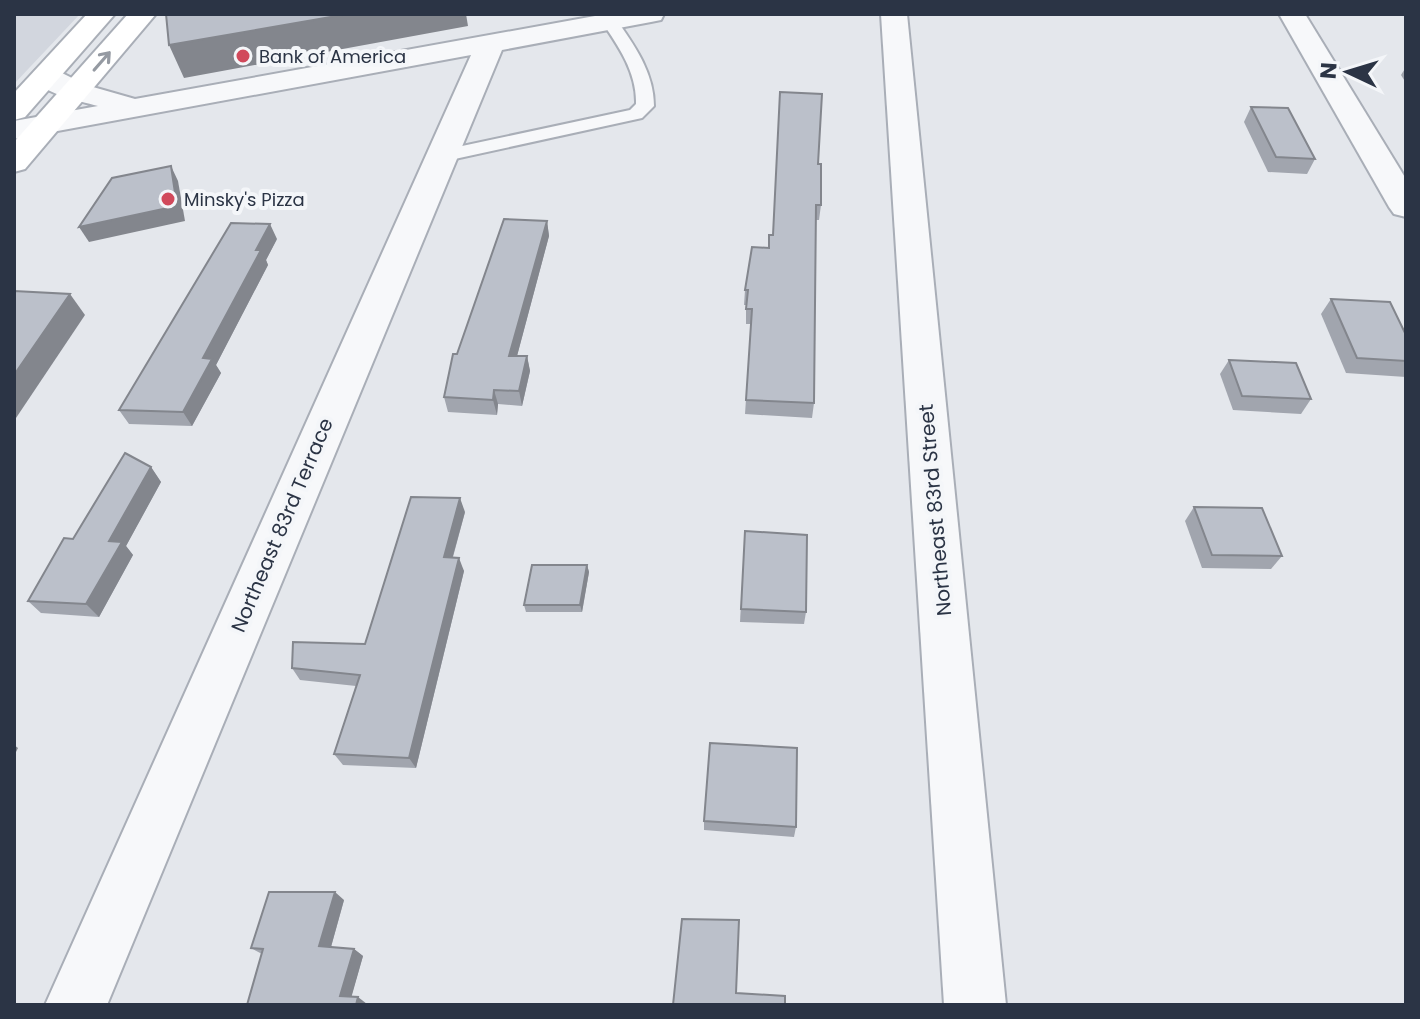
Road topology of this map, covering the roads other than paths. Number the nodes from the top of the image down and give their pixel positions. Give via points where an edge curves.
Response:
1 (102, 14) edge
2 (143, 14) edge
3 (651, 14) edge
4 (894, 14) edge
5 (1292, 14) edge
6 (615, 19) edge
7 (489, 46) junction
8 (46, 76) junction
9 (76, 91) junction
10 (141, 107) junction
11 (14, 111) edge
12 (47, 124) junction
13 (14, 130) edge
14 (441, 156) junction
15 (14, 162) edge
16 (1406, 207) edge
17 (76, 1005) edge
18 (975, 1005) edge

1 - 8 main road
9 -> 2 main road
3 - 6 street
4 - 18 street, Northeast 83rd Street
5 - 16 street
6 - 7 street
6 - 14 lane via 647,93 645,106 636,114
7 - 10 street
7 - 14 street, Northeast 83rd Terrace
8 - 9 street
8 - 11 main road
9 - 10 street
9 - 12 main road
10 - 12 street
12 - 13 street
12 - 15 main road
14 - 17 street, Northeast 83rd Terrace

